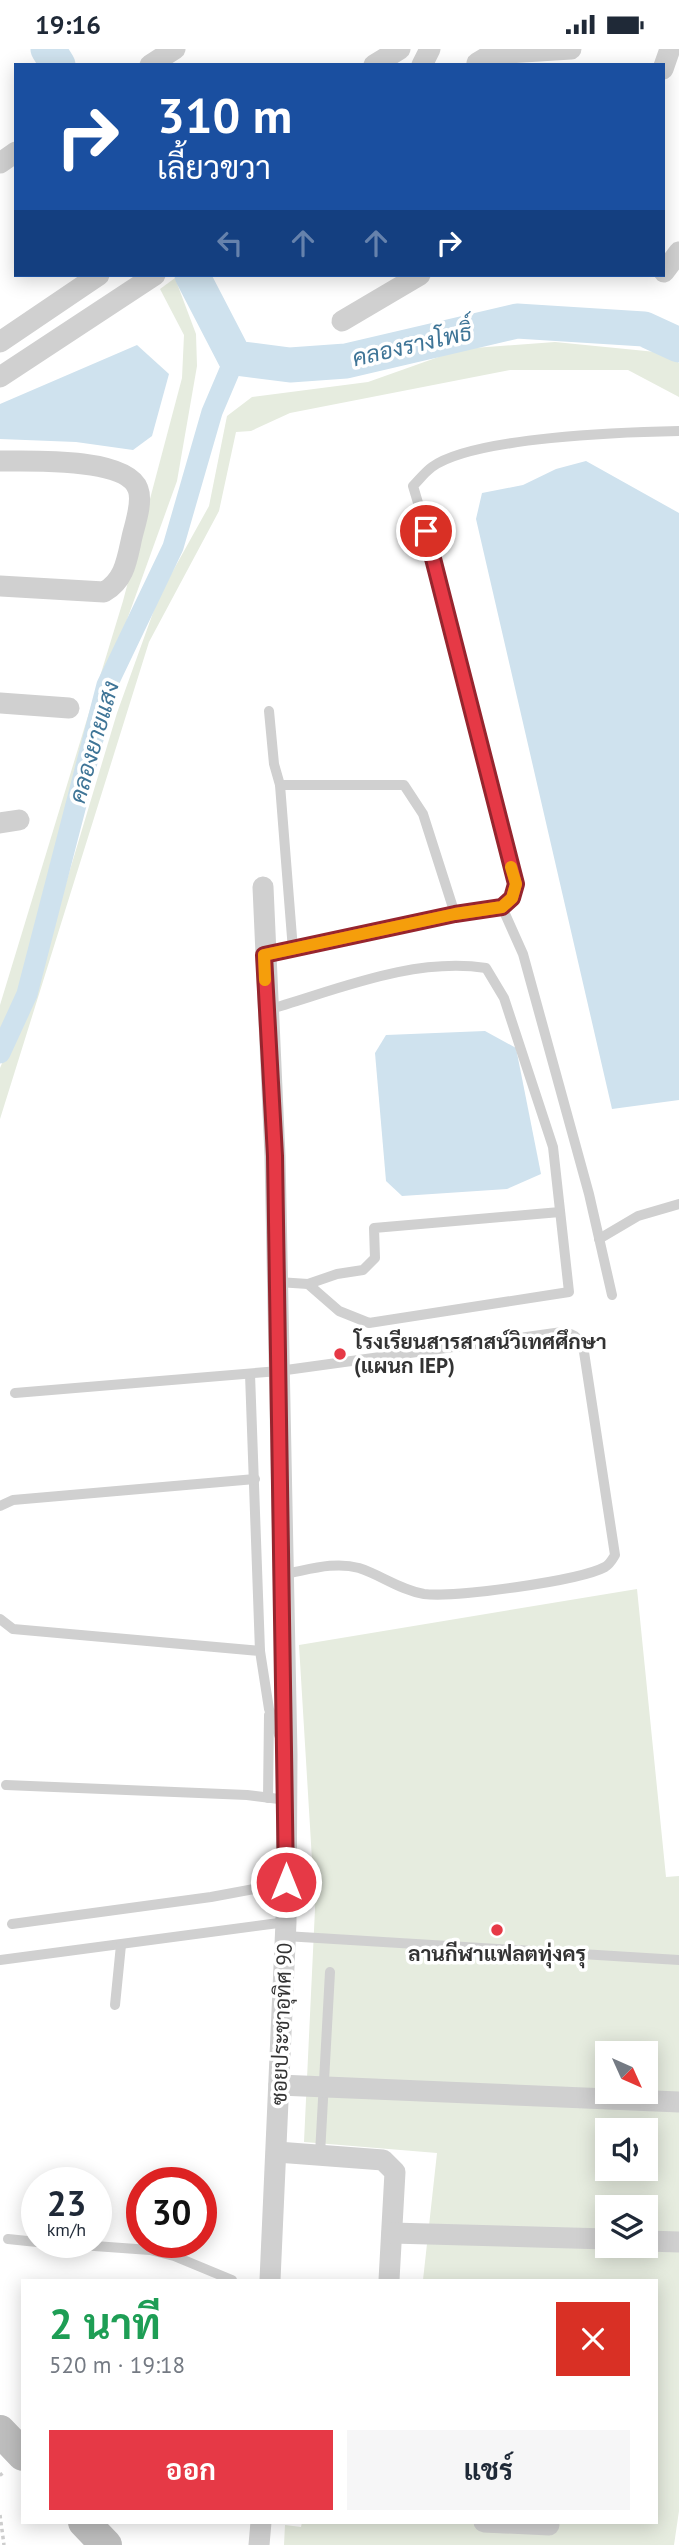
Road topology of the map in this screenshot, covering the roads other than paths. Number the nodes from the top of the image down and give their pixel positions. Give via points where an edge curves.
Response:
1 (175, 49) edge
2 (400, 49) edge
3 (571, 49) edge
4 (671, 49) edge
5 (679, 49) edge
6 (474, 59) edge
7 (153, 63) edge
8 (377, 63) edge
9 (679, 252) edge
10 (665, 270) edge
11 (96, 277) edge
12 (152, 277) edge
13 (416, 277) edge
14 (342, 321) dead end
15 (0, 342) edge
16 (0, 377) edge
17 (679, 431) edge
18 (0, 461) edge
19 (0, 586) edge
20 (0, 703) edge
21 (69, 708) dead end
22 (269, 711) dead end
23 (280, 785) junction
24 (263, 887) dead end
25 (502, 907) junction
26 (455, 914) junction
27 (293, 950) junction
28 (264, 955) junction
29 (267, 1010) junction
30 (679, 1204) edge
31 (560, 1212) junction
32 (599, 1239) junction
33 (278, 1282) junction
34 (308, 1284) junction
35 (612, 1295) dead end
36 (279, 1371) junction
37 (250, 1374) junction
38 (15, 1393) dead end
39 (255, 1479) junction
40 (0, 1506) edge
41 (284, 1574) junction
42 (0, 1619) edge
43 (260, 1651) junction
44 (269, 1709) junction
45 (287, 1755) junction
46 (6, 1785) dead end
47 (277, 1799) junction
48 (286, 1882) junction
49 (12, 1924) dead end
50 (286, 1929) junction
51 (121, 1945) junction
52 (0, 1960) edge
53 (679, 1960) edge
54 (330, 1972) dead end
55 (116, 2005) dead end
56 (279, 2085) junction
57 (324, 2087) junction
58 (679, 2102) edge
59 (277, 2152) junction
60 (320, 2154) junction
61 (392, 2233) junction
62 (8, 2239) dead end
63 (595, 2239) edge
64 (21, 2240) edge
65 (658, 2241) edge
66 (679, 2242) edge
67 (112, 2247) edge
68 (230, 2279) edge
69 (271, 2279) edge
70 (389, 2279) edge
71 (86, 2524) edge
72 (261, 2524) edge
73 (527, 2524) edge
74 (549, 2525) dead end
75 (106, 2545) edge
76 (259, 2545) edge

1 - 7 street
2 - 8 street
3 - 6 street
4 - 5 street
9 - 10 street
11 - 15 street
12 - 16 street
13 - 14 street
17 - 25 lane via 483,447 433,467 413,486 516,884 512,898
18 - 19 street via 69,462 120,472 139,489 125,568 116,586 104,591
20 - 21 street
22 - 23 lane
23 - 26 lane via 404,785 423,814
23 - 27 lane
24 - 28 street, ซอยประชาอุทิศ 90
25 - 26 lane
25 - 32 lane via 523,954
26 - 27 lane
27 - 28 lane
28 - 29 street, ซอยประชาอุทิศ 90
29 - 31 lane via 402,971 460,964 486,968 505,998 553,1147
29 - 33 street, ซอยประชาอุทิศ 90
30 - 32 lane via 638,1216
31 - 34 lane via 374,1229 375,1258 363,1270
31 - 34 lane via 569,1291 369,1323 339,1311
32 - 35 lane
33 - 34 lane
33 - 36 street, ซอยประชาอุทิศ 90
36 - 37 lane
36 - 41 street, ซอยประชาอุทิศ 90
36 - 41 lane via 574,1334 584,1352 615,1555 604,1568 470,1594 426,1594 387,1583 359,1568 335,1565
37 - 38 lane
37 - 39 lane
39 - 40 lane via 13,1500
39 - 43 lane
41 - 45 street, ซอยประชาอุทิศ 90
42 - 43 lane via 13,1629
43 - 44 lane
44 - 45 lane
44 - 47 lane
45 - 47 street, ซอยประชาอุทิศ 90
46 - 47 lane
47 - 48 street, ซอยประชาอุทิศ 90
48 - 49 lane
48 - 50 street, ซอยประชาอุทิศ 90
50 - 51 lane
50 - 53 lane
50 - 56 street, ซอยประชาอุทิศ 90
51 - 52 lane
51 - 55 lane
54 - 57 lane
56 - 57 street
56 - 59 street, ซอยประชาอุทิศ 90
57 - 58 street
57 - 60 lane
59 - 60 street
59 - 69 street, ซอยประชาอุทิศ 90
60 - 61 street via 383,2159 395,2172
61 - 63 street
61 - 70 street
62 - 64 lane
65 - 66 street
67 - 68 lane via 174,2256
71 - 75 street
72 - 76 street
73 - 74 street

